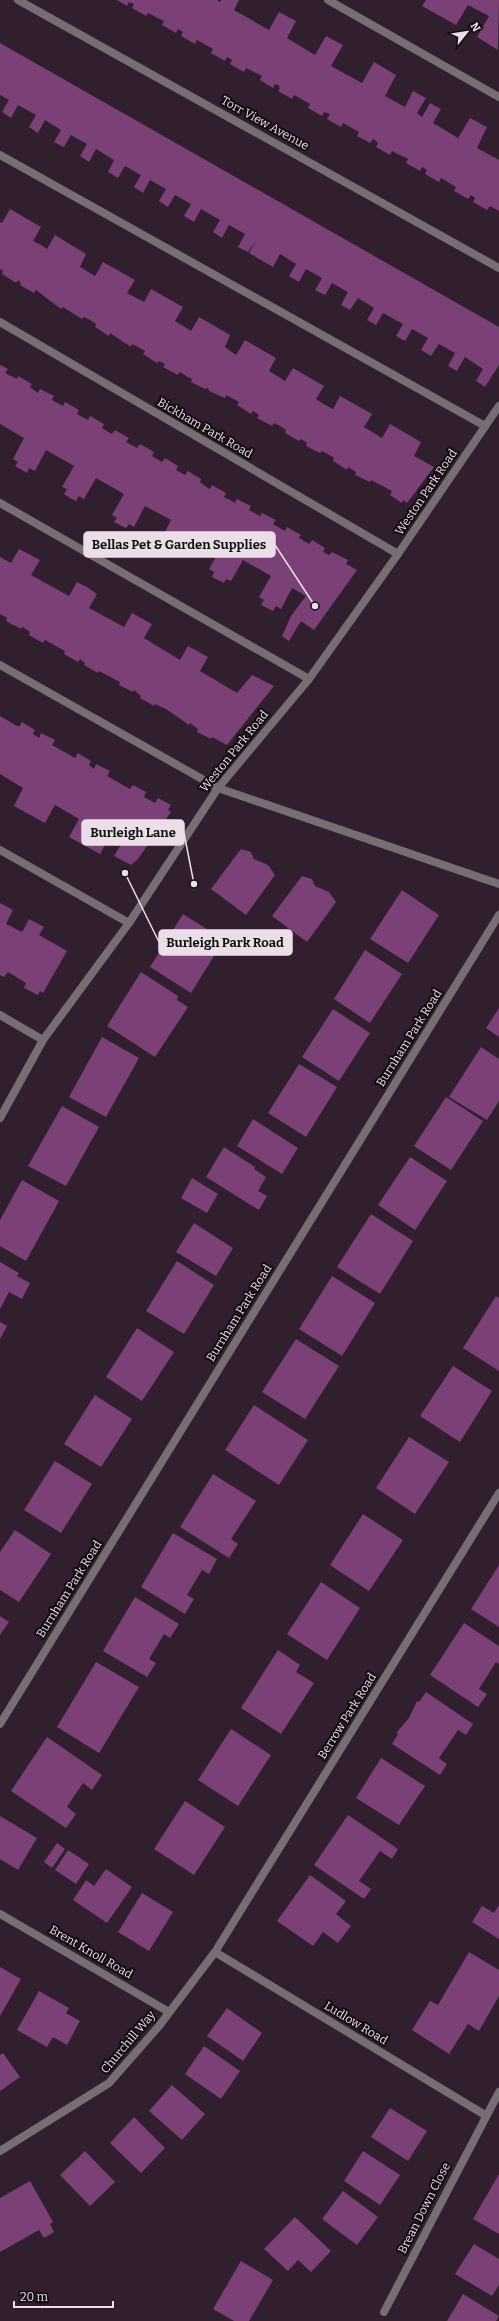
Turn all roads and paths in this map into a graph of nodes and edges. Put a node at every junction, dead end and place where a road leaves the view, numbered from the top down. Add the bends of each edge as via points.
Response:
1 (18, 0) edge
2 (328, 0) edge
3 (499, 97) edge
4 (0, 155) edge
5 (499, 268) edge
6 (0, 322) edge
7 (499, 406) edge
8 (485, 426) junction
9 (0, 502) edge
10 (398, 554) junction
11 (0, 665) edge
12 (309, 679) junction
13 (218, 788) junction
14 (0, 850) edge
15 (499, 884) edge
16 (499, 915) edge
17 (129, 923) junction
18 (0, 1015) edge
19 (43, 1040) junction
20 (0, 1118) edge
21 (499, 1493) edge
22 (0, 1724) edge
23 (0, 1914) edge
24 (215, 1952) junction
25 (169, 2012) junction
26 (499, 2092) edge
27 (485, 2115) junction
28 (0, 2151) edge
29 (384, 2312) dead end

1 - 5 street, Torr View Avenue
2 - 3 street
4 - 8 street
6 - 10 street, Bickham Park Road
7 - 8 street, Weston Park Road
8 - 10 street, Weston Park Road
9 - 12 street
10 - 12 street, Weston Park Road
11 - 13 street
12 - 13 street, Weston Park Road
13 - 15 street
13 - 17 street, Weston Park Road
14 - 17 street
16 - 22 street, Burnham Park Road
17 - 19 street, Weston Park Road
18 - 19 street
19 - 20 street, Weston Park Road
21 - 24 street, Berrow Park Road
23 - 25 street, Brent Knoll Road
24 - 25 street, Churchill Way
24 - 27 street, Ludlow Road
25 - 28 street, Churchill Way via 109,2083
26 - 27 street, Brean Down Close
27 - 29 street, Brean Down Close

